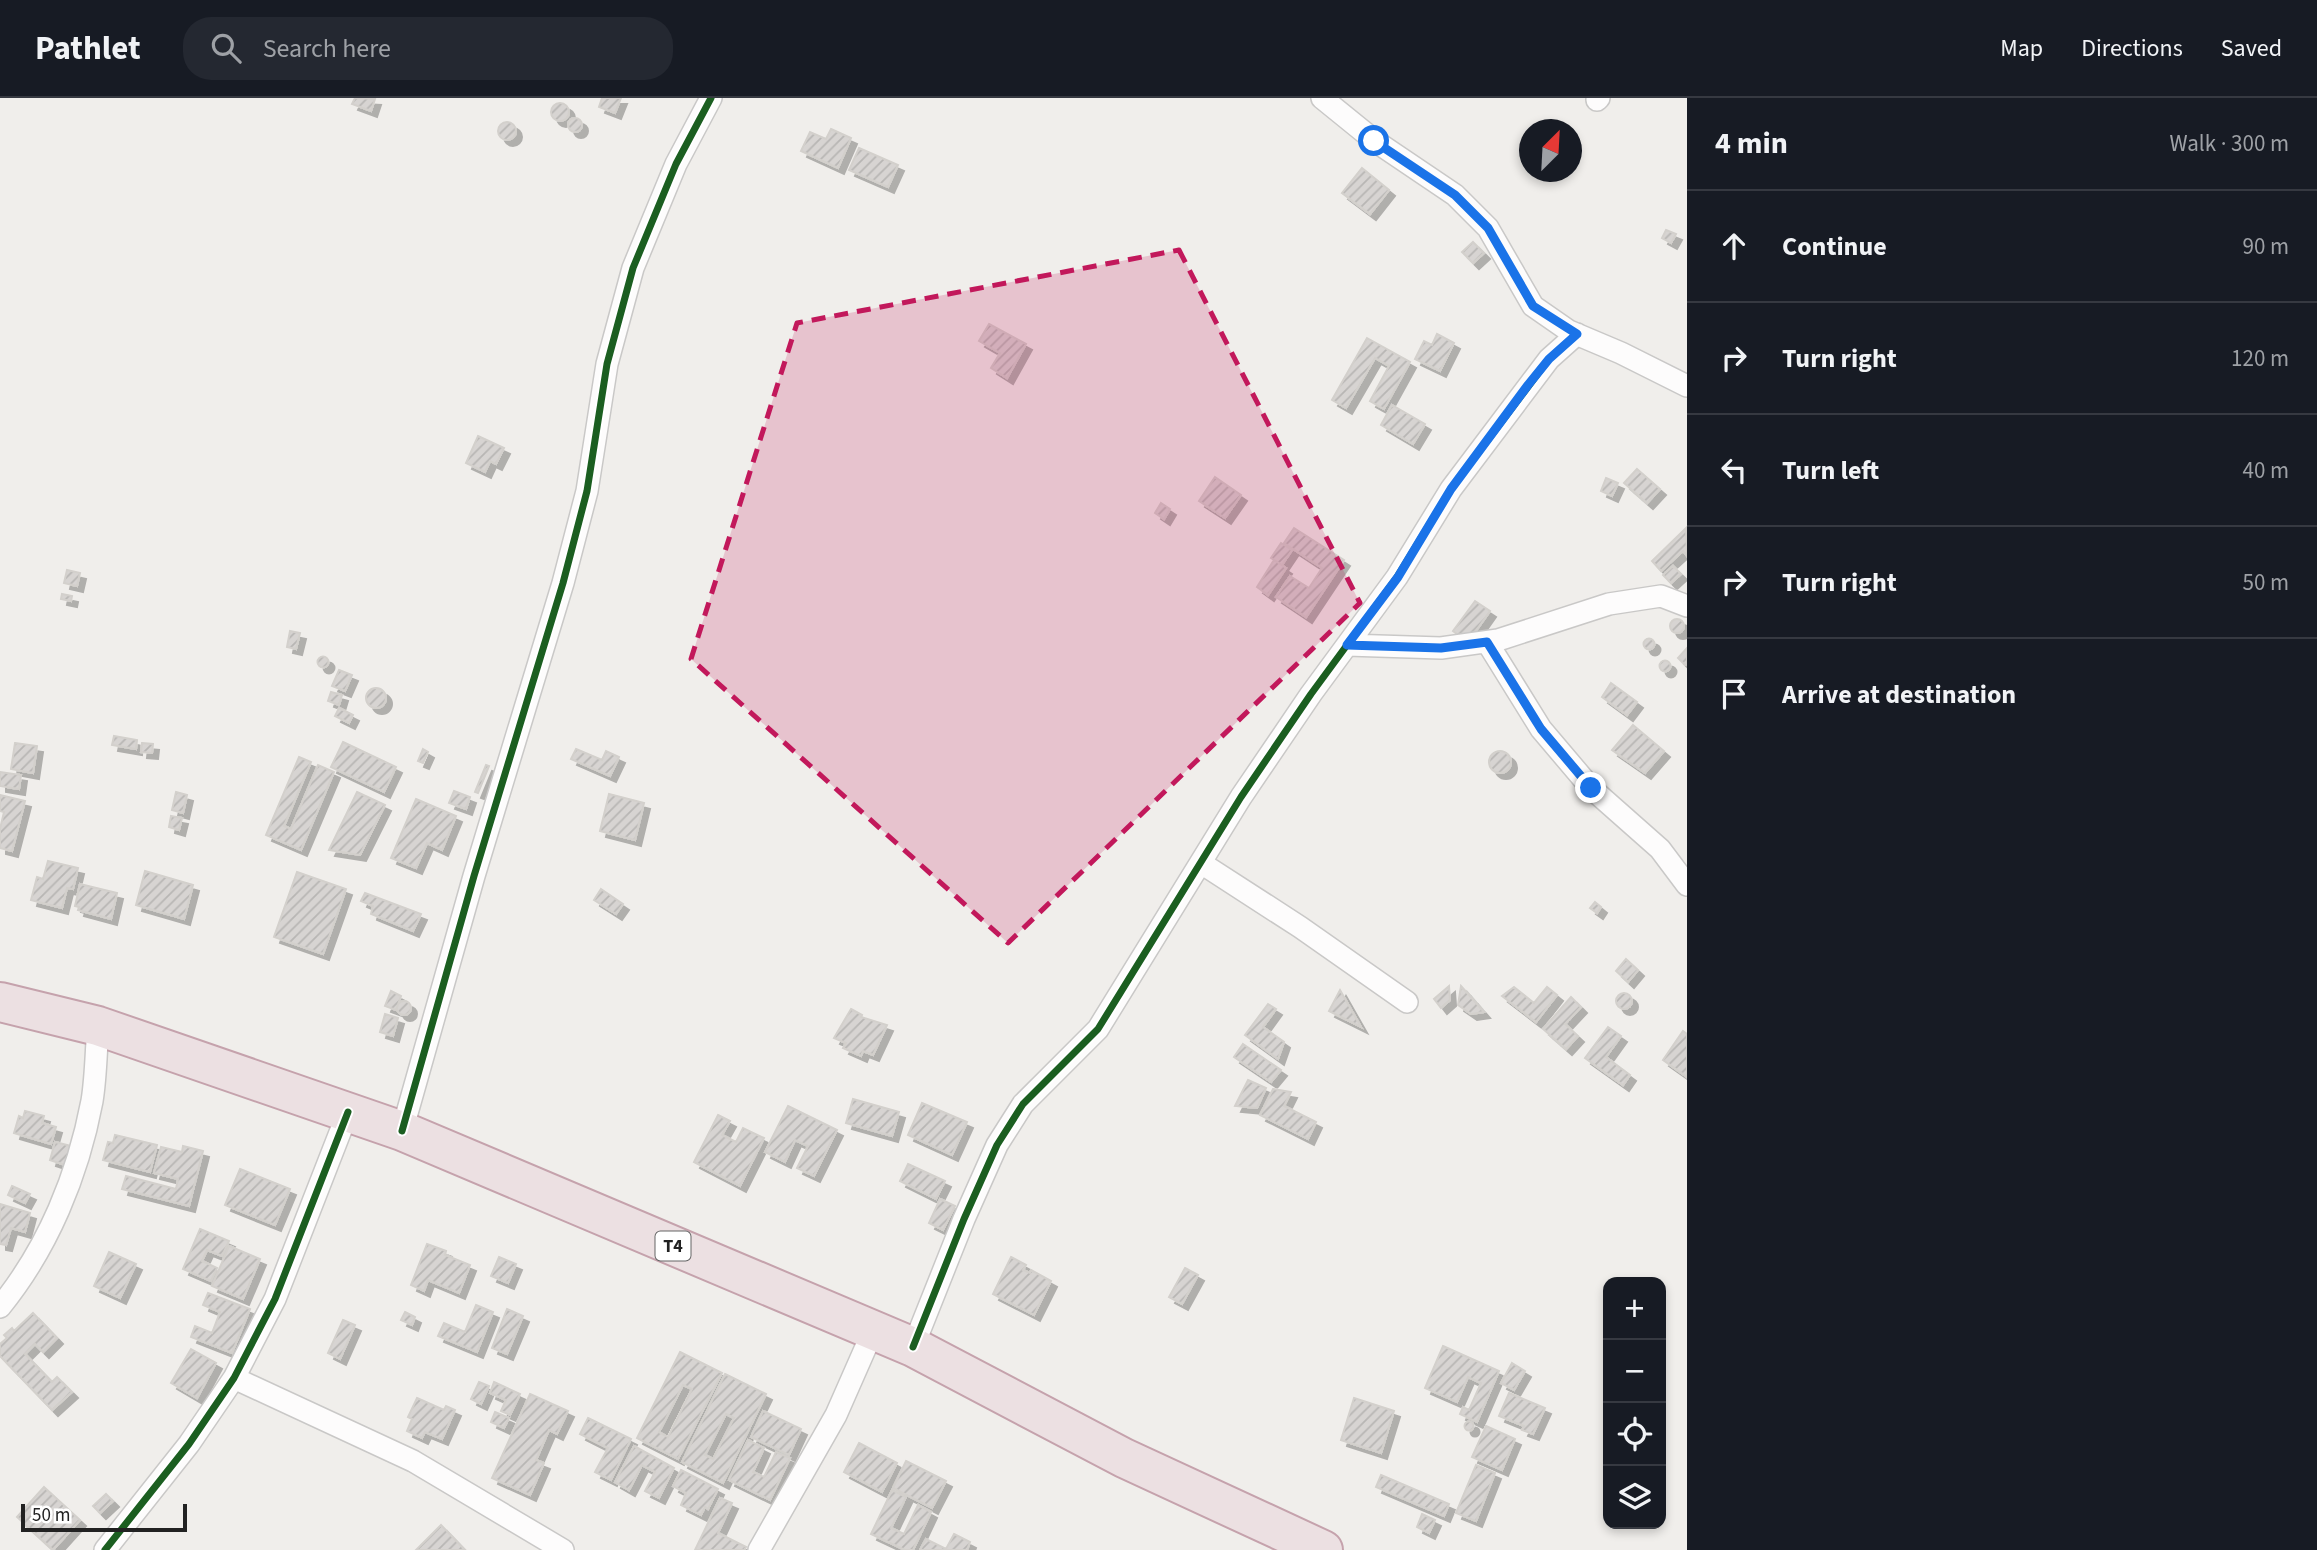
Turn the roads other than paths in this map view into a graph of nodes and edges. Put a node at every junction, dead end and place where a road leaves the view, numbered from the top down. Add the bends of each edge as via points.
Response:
1 (711, 98) edge
2 (1322, 98) edge
3 (1577, 334) junction
4 (1687, 386) edge
5 (1687, 606) edge
6 (1487, 642) junction
7 (1347, 645) junction
8 (1201, 863) junction
9 (1687, 885) edge
10 (0, 1002) edge
11 (1407, 1002) dead end
12 (98, 1026) junction
13 (348, 1112) junction
14 (402, 1131) junction
15 (0, 1307) edge
16 (873, 1331) junction
17 (913, 1346) junction
18 (234, 1378) junction
19 (105, 1550) edge
20 (563, 1550) edge
21 (759, 1550) edge
22 (1323, 1550) edge

1 - 14 street via 676,164 633,268 607,364 587,491 563,583
2 - 3 street via 1374,141 1455,195 1488,228 1533,306
3 - 4 street
3 - 7 street via 1542,368 1451,489 1398,577
5 - 6 street via 1661,596 1609,604
6 - 7 street via 1441,648
6 - 9 street via 1541,729 1591,788 1660,849
7 - 8 street
8 - 11 street
8 - 17 street via 1098,1029 1023,1104 997,1145
10 - 12 highway, T4
12 - 13 highway, T4
12 - 15 street via 92,1100 74,1175 42,1244
13 - 14 highway, T4
13 - 18 street via 275,1299
14 - 16 highway, T4
16 - 17 highway, T4
16 - 21 street via 836,1415
17 - 22 highway, T4 via 1124,1458
18 - 19 street via 189,1444
18 - 20 street via 413,1461

